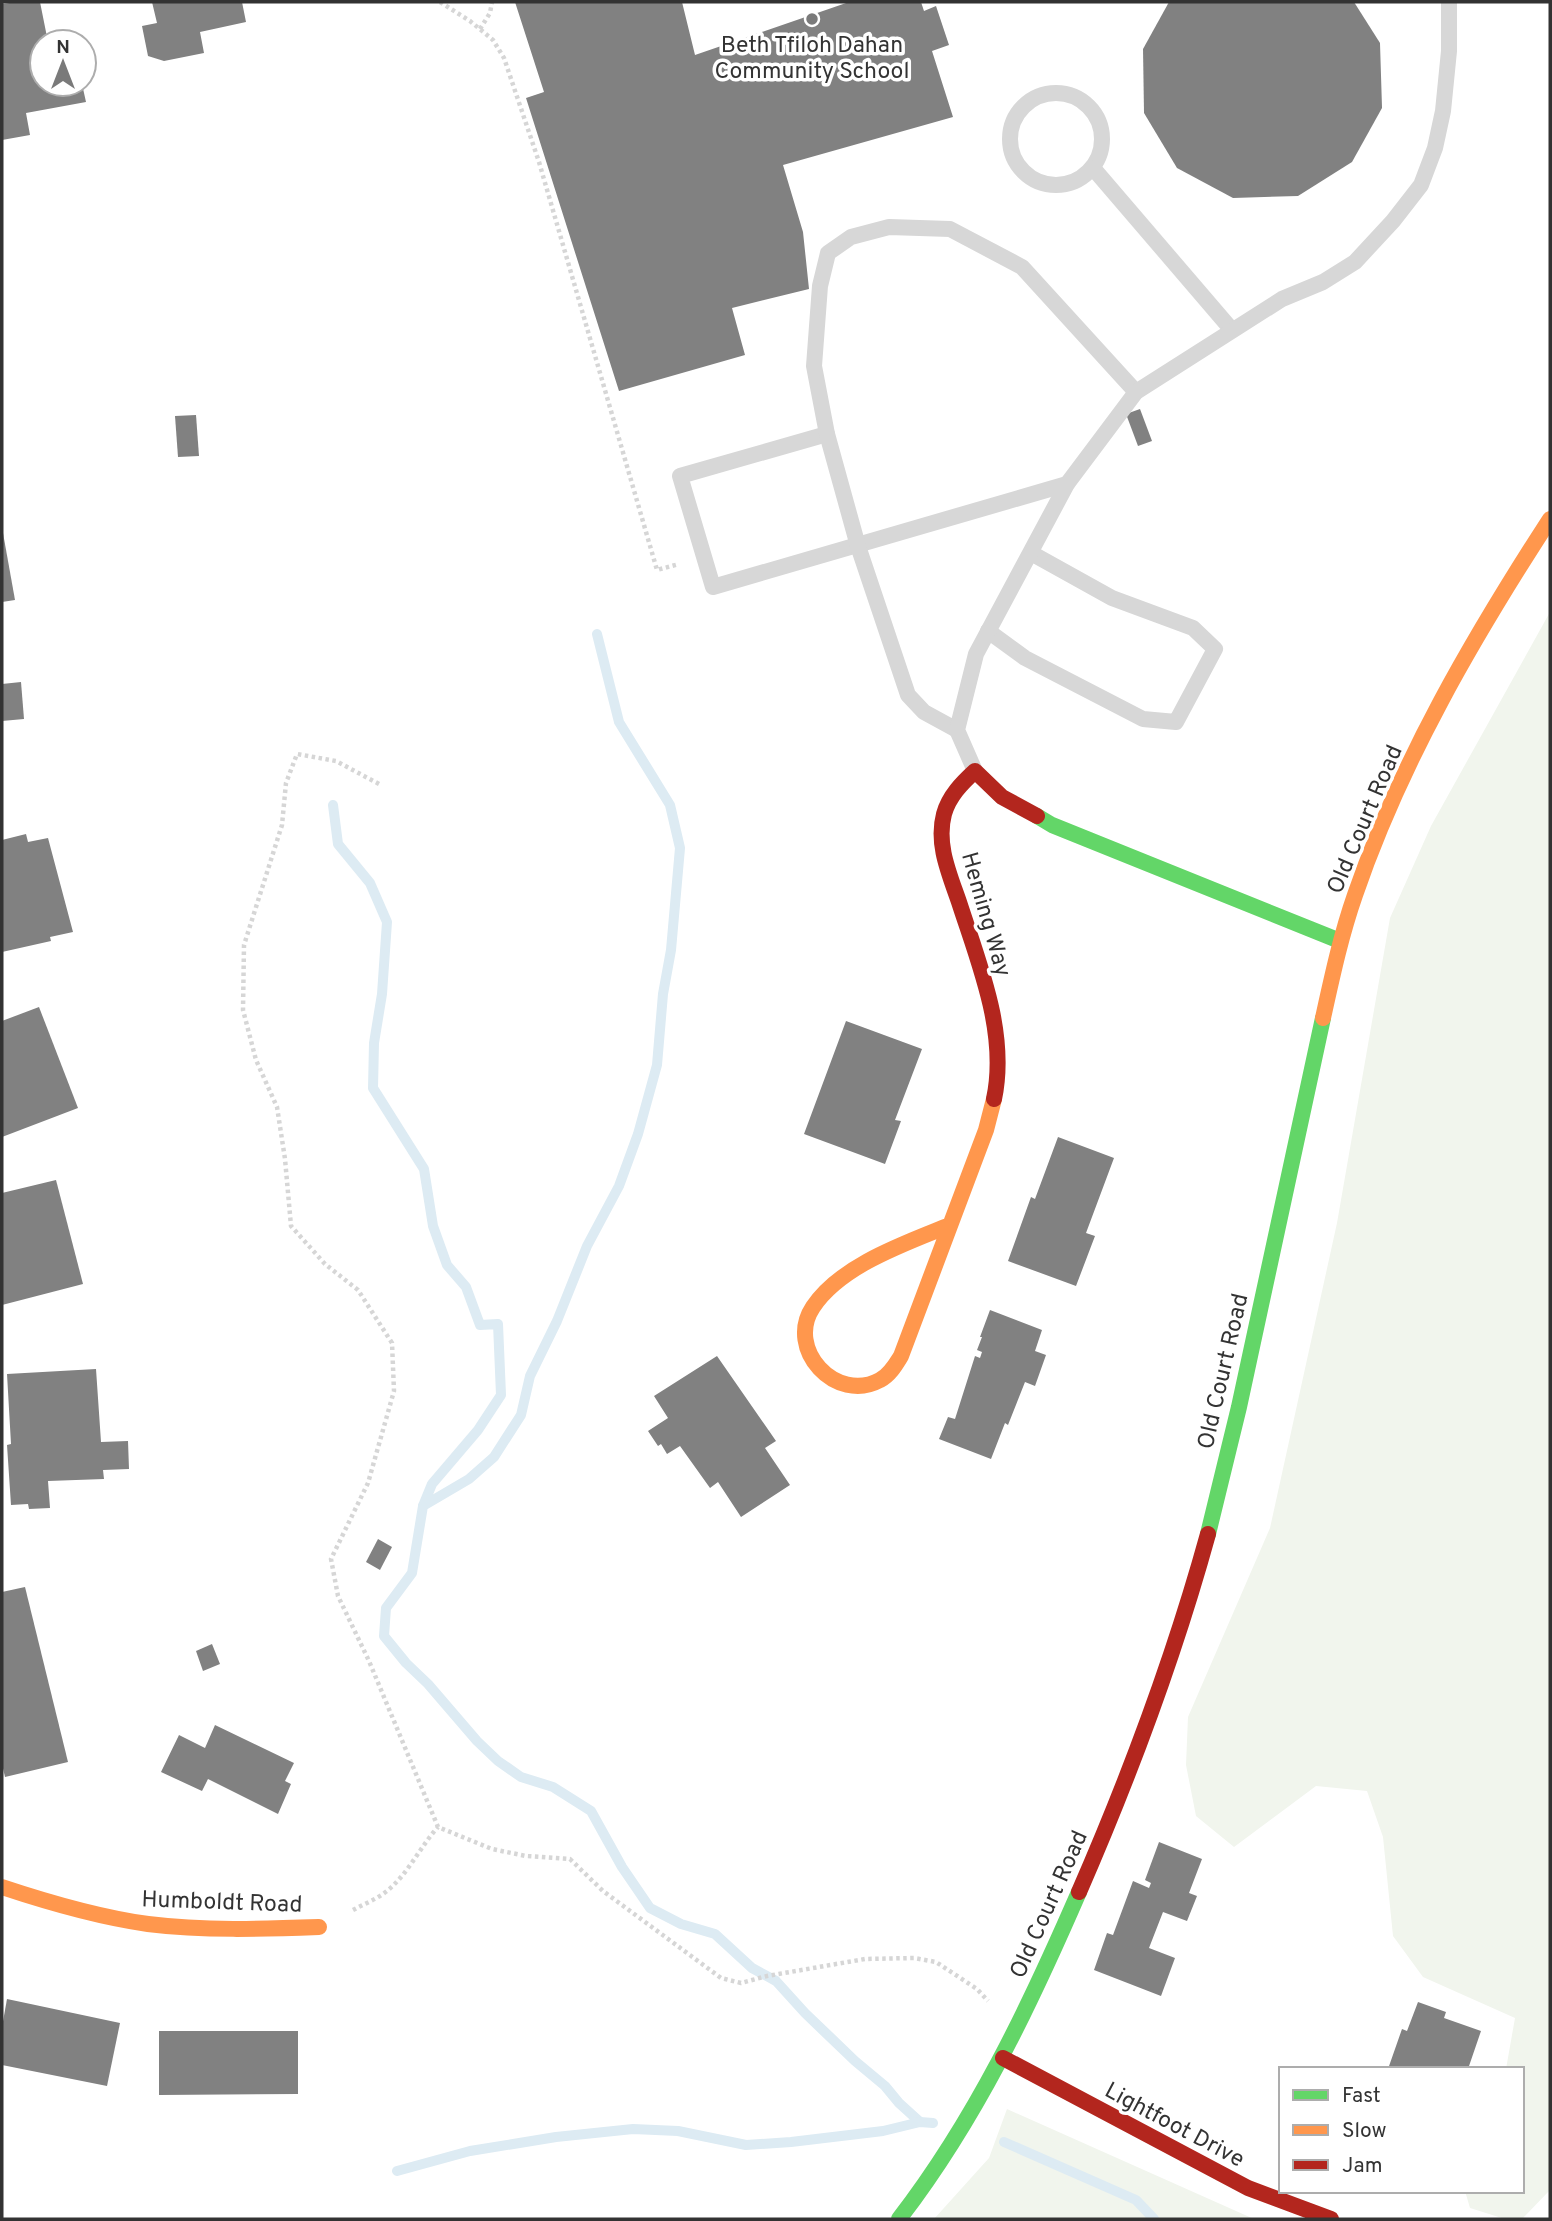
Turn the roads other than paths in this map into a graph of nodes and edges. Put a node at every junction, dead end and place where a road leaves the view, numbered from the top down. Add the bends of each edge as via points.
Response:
1 (1449, 2) edge
2 (1093, 168) junction
3 (1231, 329) junction
4 (1136, 392) junction
5 (827, 434) junction
6 (1068, 484) junction
7 (1550, 519) edge
8 (858, 545) junction
9 (1031, 553) junction
10 (988, 631) junction
11 (957, 730) junction
12 (975, 771) junction
13 (1340, 941) junction
14 (950, 1225) junction
15 (2, 1887) edge
16 (319, 1927) road end
17 (1003, 2058) junction
18 (899, 2219) edge
19 (1331, 2219) edge

1 - 3 lane via 1443,111 1421,184 1355,262
2 - 2 lane via 1102,139 1092,110 1066,94 1043,95 1023,106 1014,119 1009,148 1025,175 1052,186 1068,184
2 - 3 lane
3 - 4 lane
4 - 5 lane via 1022,267 950,229 889,228 851,237 828,253 820,286 814,366
4 - 6 lane
5 - 8 lane
5 - 8 lane via 680,476 712,587
6 - 8 lane
6 - 9 lane
7 - 13 street, Old Court Road via 1434,716 1373,845
8 - 11 lane via 908,695 923,712
9 - 10 lane
9 - 10 lane via 1112,598 1193,628 1215,649 1176,722 1143,719 1025,658
10 - 11 lane via 976,654
11 - 12 lane
12 - 13 street via 1002,797 1052,825
12 - 14 street, Heming Way via 954,790 942,834 946,863 993,1014 998,1082 991,1115
13 - 17 street, Old Court Road via 1245,1382 1192,1591 1124,1783
14 - 14 street, Heming Way via 899,1360 881,1380 845,1385 828,1379 806,1350 804,1332 817,1301 880,1253
15 - 16 street, Humboldt Road via 49,1903 169,1926
17 - 18 street, Old Court Road via 957,2139
17 - 19 street, Lightfoot Drive via 1248,2188

